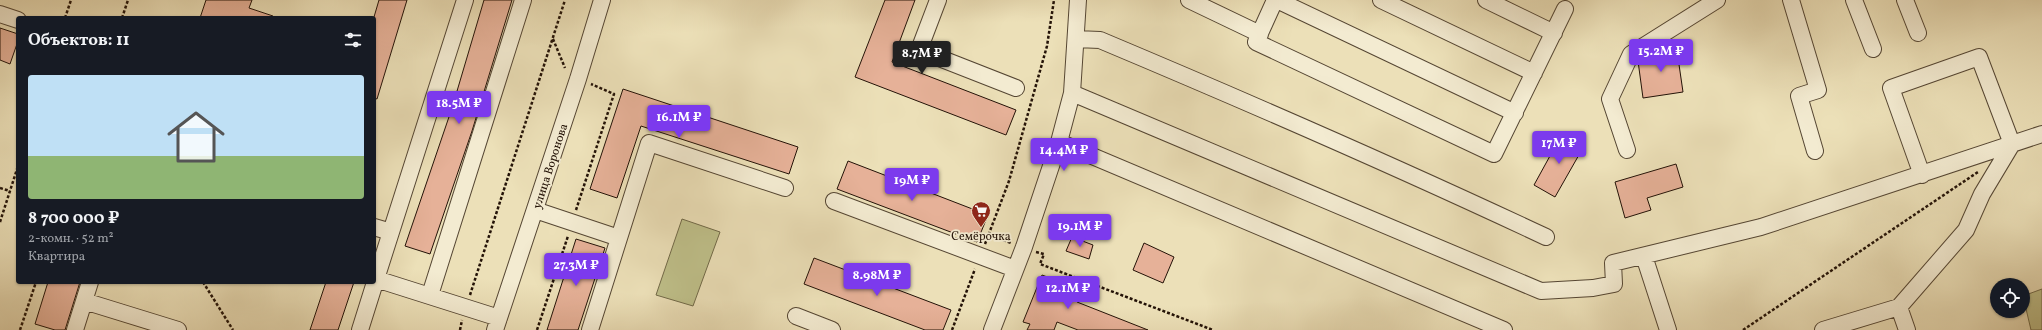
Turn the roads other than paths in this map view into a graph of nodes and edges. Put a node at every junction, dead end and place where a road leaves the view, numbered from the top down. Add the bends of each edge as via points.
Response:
1 (465, 0) edge
2 (523, 0) edge
3 (602, 0) edge
4 (938, 0) edge
5 (1078, 0) edge
6 (1189, 0) edge
7 (1276, 0) edge
8 (1381, 0) edge
9 (1486, 0) edge
10 (1717, 0) edge
11 (1791, 0) edge
12 (1854, 0) edge
13 (1905, 0) edge
14 (1565, 9) dead end
15 (0, 14) edge
16 (16, 19) edge
17 (1554, 33) junction
18 (1260, 34) junction
19 (1918, 34) dead end
20 (1076, 39) junction
21 (1873, 49) dead end
22 (1534, 73) junction
23 (1016, 88) dead end
24 (1072, 93) junction
25 (1515, 113) junction
26 (2042, 134) edge
27 (1059, 142) junction
28 (2012, 144) junction
29 (1627, 150) dead end
30 (1815, 151) dead end
31 (1922, 175) junction
32 (784, 188) dead end
33 (834, 201) dead end
34 (536, 210) junction
35 (376, 228) edge
36 (391, 232) junction
37 (619, 238) junction
38 (1546, 238) dead end
39 (1644, 256) junction
40 (1015, 269) junction
41 (376, 279) joint
42 (89, 284) edge
43 (374, 284) edge
44 (430, 295) junction
45 (84, 301) junction
46 (1899, 307) junction
47 (796, 316) dead end
48 (497, 324) edge
49 (1853, 325) edge
50 (75, 330) edge
51 (178, 330) edge
52 (360, 330) edge
53 (590, 330) edge
54 (832, 330) edge
55 (992, 330) edge
56 (1504, 330) edge
57 (1668, 330) edge
58 (1823, 330) edge
59 (1907, 330) edge

1 - 36 street
2 - 44 street
3 - 34 street, улица Воронова
4 - 23 street via 919,50
5 - 20 street
6 - 18 street
7 - 18 street
7 - 25 street
8 - 22 street
9 - 17 street
10 - 29 street via 1631,54 1610,99
11 - 30 street via 1818,90 1799,96
12 - 21 street
13 - 19 street
14 - 17 street
15 - 16 street
17 - 22 street
18 - 25 street via 1256,42 1494,154
20 - 24 street
20 - 38 street via 1100,40 1458,196
22 - 25 street
24 - 27 street
24 - 39 street via 1541,291 1614,284 1613,263
26 - 28 street
27 - 40 street
27 - 56 street
28 - 31 street
28 - 31 street via 1979,57 1891,88
28 - 46 street via 1982,194 1966,230
31 - 39 street via 1761,227
32 - 37 street via 650,143
33 - 40 street
34 - 37 street
34 - 48 street, улица Воронова
35 - 36 street
36 - 41 street
37 - 53 street
39 - 57 street
40 - 55 street
41 - 44 street
42 - 45 street
43 - 52 street
44 - 48 street via 466,308
45 - 50 street
45 - 51 street
46 - 49 street
46 - 59 street
47 - 54 street
49 - 58 street

